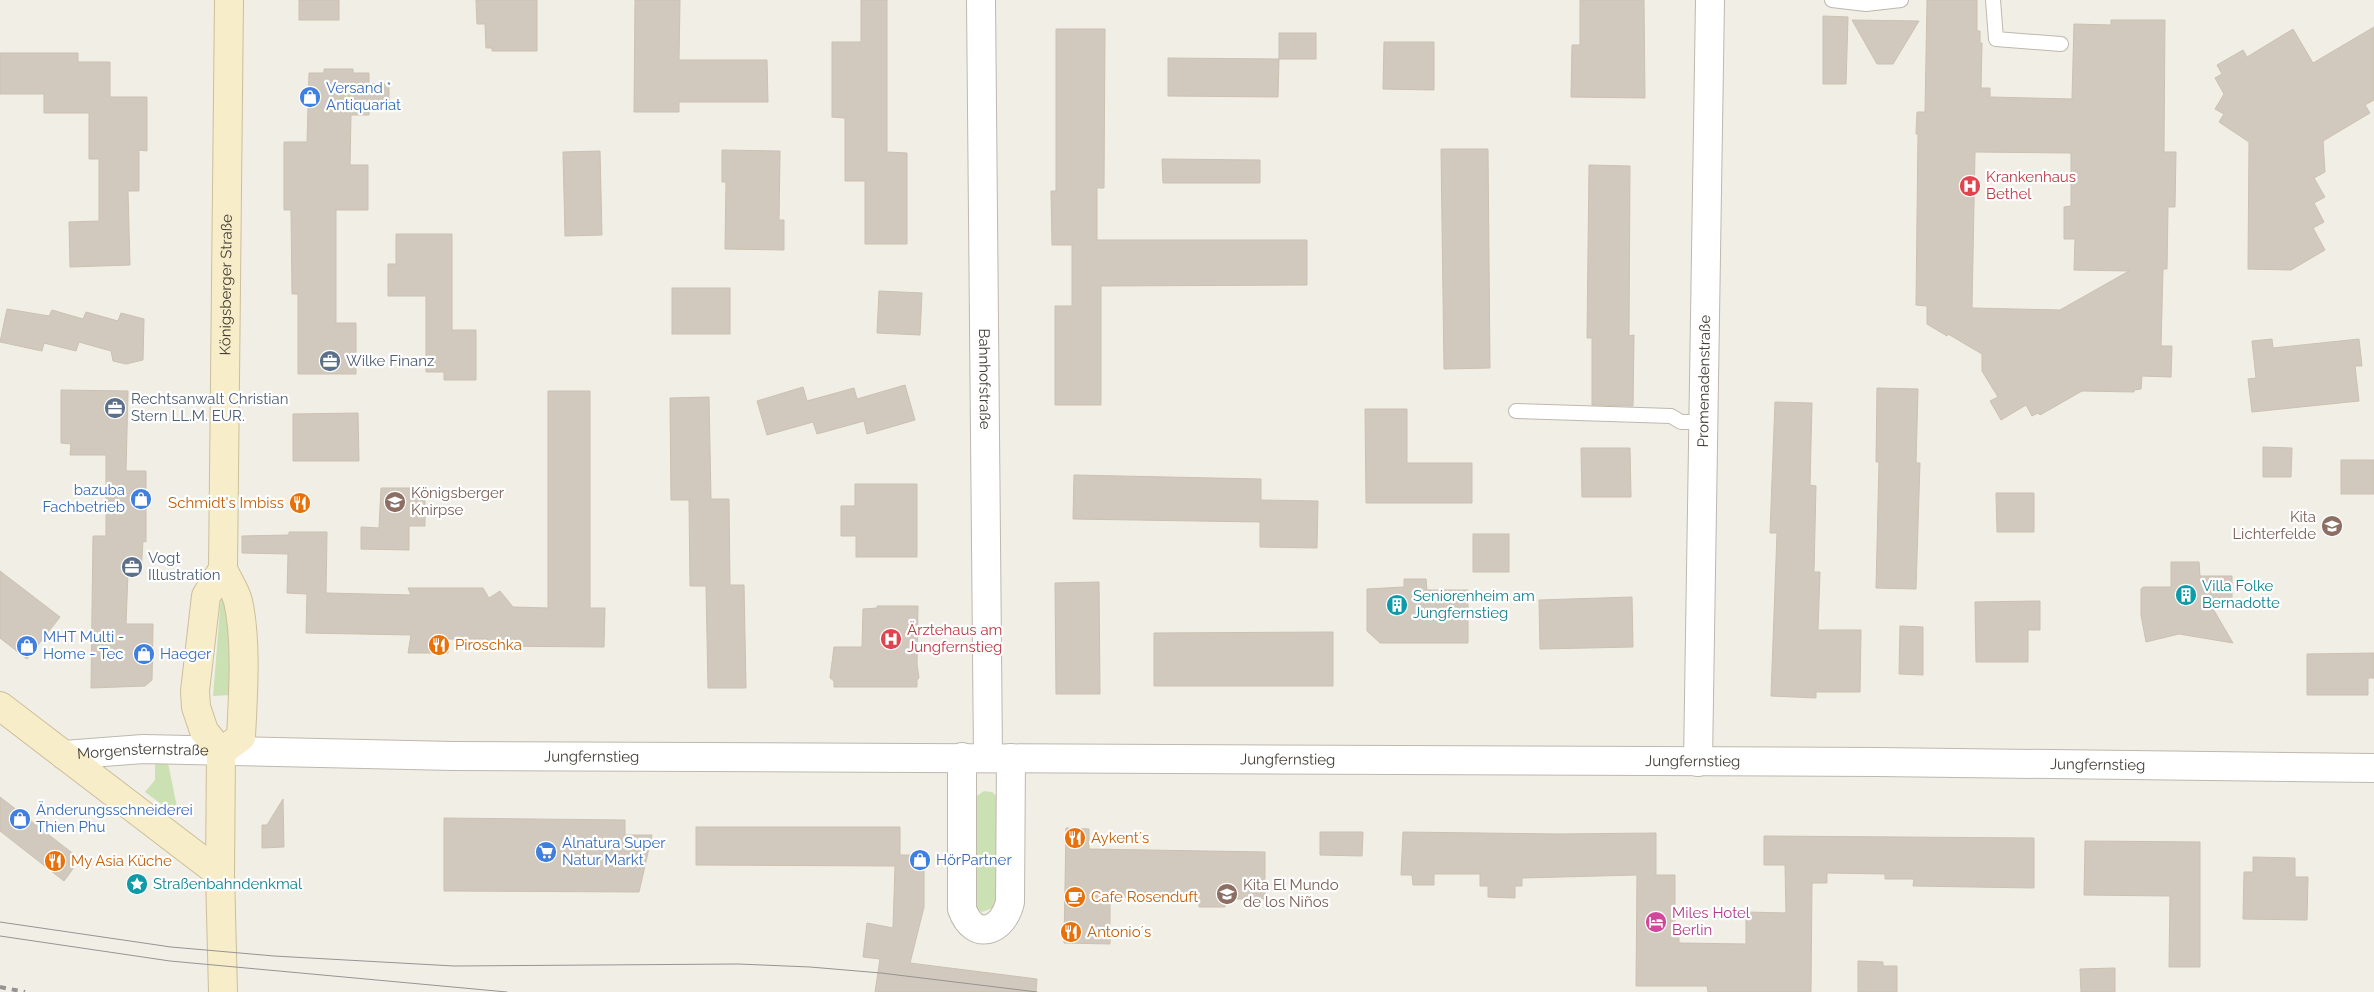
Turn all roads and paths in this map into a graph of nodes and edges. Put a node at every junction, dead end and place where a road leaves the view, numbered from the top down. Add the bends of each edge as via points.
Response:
1 (229, 0) edge
2 (981, 0) edge
3 (1710, 0) edge
4 (1832, 0) edge
5 (1901, 0) edge
6 (1994, 0) edge
7 (2061, 44) dead end
8 (1516, 412) dead end
9 (1704, 422) junction
10 (223, 569) junction
11 (0, 706) edge
12 (221, 752) junction
13 (64, 755) junction
14 (987, 758) junction
15 (1698, 762) junction
16 (2374, 768) edge
17 (220, 874) junction
18 (223, 992) edge

1 - 10 main road, Königsberger Straße
2 - 14 street, Bahnhofstraße
3 - 9 street, Promenadenstraße
4 - 5 lane via 1866,4
6 - 7 lane via 1996,39
8 - 9 lane via 1671,416 1681,422
9 - 15 street, Promenadenstraße
10 - 12 main road via 206,596 195,691 196,707 204,731
10 - 12 main road, Königsberger Straße via 237,600 243,705 241,737
11 - 13 main road, Morgensternstraße
12 - 13 street, Morgensternstraße via 143,749
12 - 14 street, Jungfernstieg
12 - 17 main road
13 - 17 main road, Morgensternstraße
14 - 14 street via 962,909 971,926 990,930 1007,914 1010,902
14 - 15 street, Jungfernstieg
15 - 16 street, Jungfernstieg
17 - 18 main road

